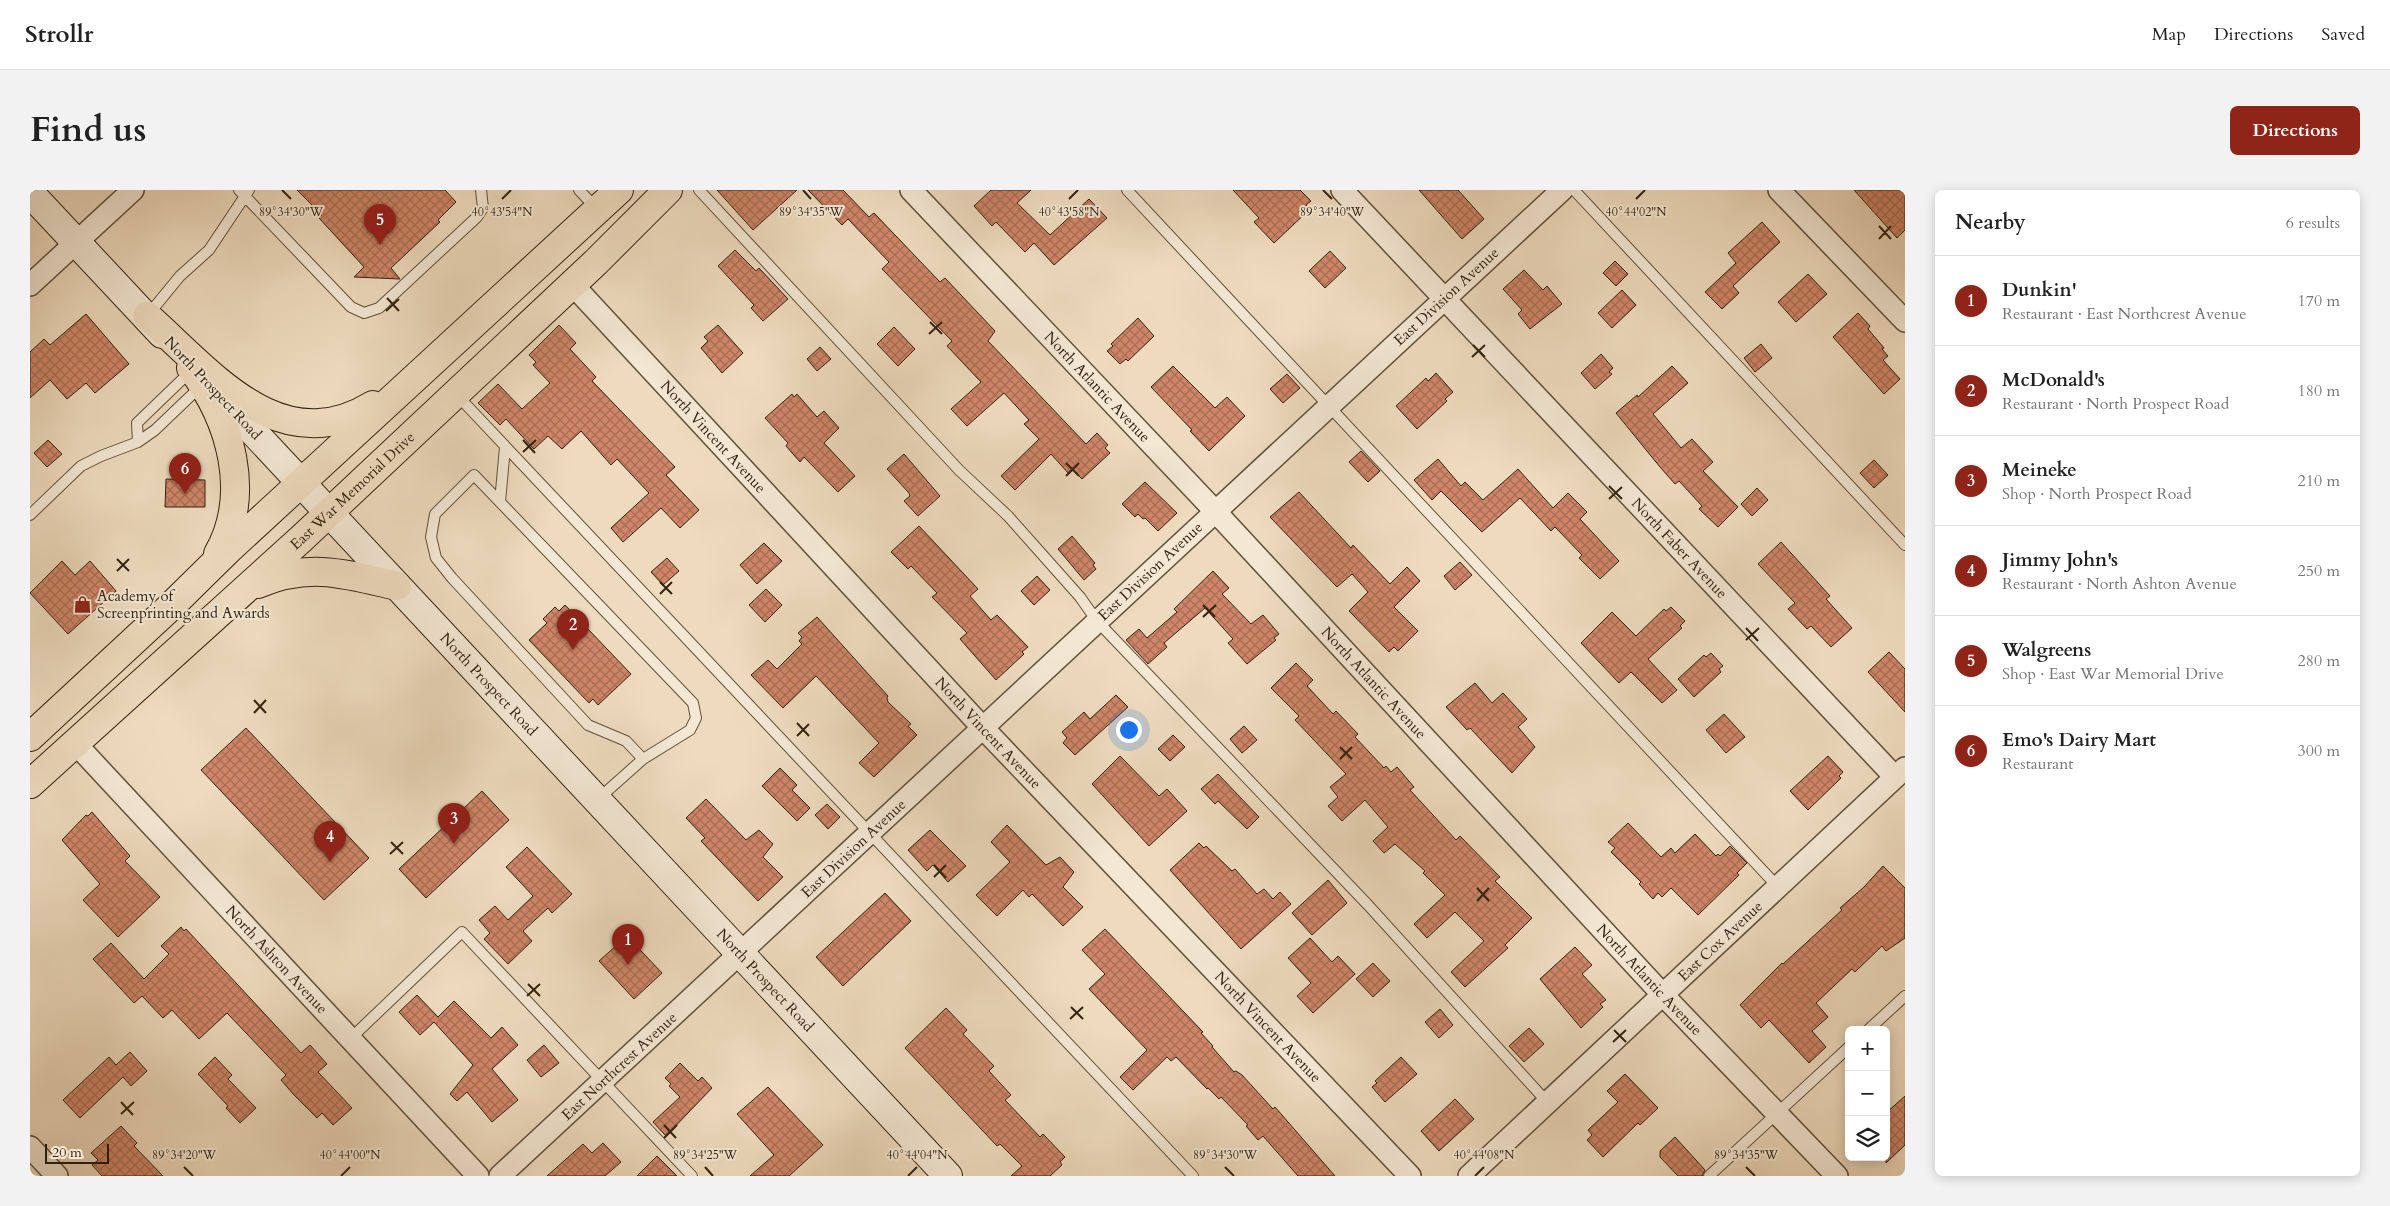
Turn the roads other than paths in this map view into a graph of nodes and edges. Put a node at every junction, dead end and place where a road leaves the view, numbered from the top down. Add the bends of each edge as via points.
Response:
1 (132, 190) edge
2 (481, 190) edge
3 (579, 190) edge
4 (618, 190) edge
5 (668, 190) edge
6 (700, 190) edge
7 (911, 190) edge
8 (1128, 190) edge
9 (1342, 190) edge
10 (1564, 190) edge
11 (1780, 190) edge
12 (244, 192) edge
13 (30, 194) edge
14 (598, 209) junction
15 (76, 242) junction
16 (572, 284) junction
17 (30, 285) edge
18 (514, 287) junction
19 (1443, 300) junction
20 (147, 316) junction
21 (1905, 320) edge
22 (194, 372) junction
23 (456, 394) junction
24 (1329, 404) junction
25 (138, 442) junction
26 (504, 446) junction
27 (301, 482) junction
28 (500, 502) junction
29 (1214, 510) junction
30 (329, 513) junction
31 (30, 515) edge
32 (1905, 545) edge
33 (397, 586) junction
34 (245, 590) junction
35 (184, 593) junction
36 (1096, 621) junction
37 (984, 728) junction
38 (30, 737) edge
39 (75, 743) junction
40 (644, 759) junction
41 (1900, 772) edge
42 (30, 784) edge
43 (596, 800) junction
44 (871, 834) junction
45 (1778, 887) junction
46 (740, 955) junction
47 (1663, 995) junction
48 (1905, 996) edge
49 (1872, 1026) edge
50 (350, 1039) junction
51 (1845, 1051) edge
52 (603, 1081) junction
53 (1547, 1102) junction
54 (1777, 1112) junction
55 (30, 1147) edge
56 (57, 1176) edge
57 (478, 1176) edge
58 (500, 1176) edge
59 (692, 1176) edge
60 (948, 1176) edge
61 (1193, 1176) edge
62 (1410, 1176) edge
63 (1468, 1176) edge
64 (1709, 1176) edge
65 (1837, 1176) edge

1 - 15 street
2 - 12 lane via 483,208 477,217 379,308 364,313 351,307
3 - 14 lane
4 - 14 highway
5 - 16 highway, East War Memorial Drive
6 - 36 lane via 959,470 1008,516 1080,597
7 - 29 street, North Atlantic Avenue
8 - 24 lane
9 - 19 street, North Faber Avenue
10 - 19 street, East Division Avenue
10 - 32 lane
11 - 21 street
12 - 20 lane via 209,250 180,276
13 - 15 main road, North Prospect Road
14 - 18 highway
15 - 17 street
15 - 20 main road, North Prospect Road
16 - 23 highway, East War Memorial Drive
16 - 37 street, North Vincent Avenue
18 - 20 highway via 379,402 355,415 324,422 285,421 253,406
18 - 27 highway
19 - 24 street, East Division Avenue
19 - 41 street, North Faber Avenue
20 - 22 main road, North Prospect Road
22 - 25 lane via 155,430
22 - 25 lane via 137,423
22 - 27 main road, North Prospect Road
22 - 35 highway via 217,410 231,450 235,509 218,554
23 - 26 lane
23 - 30 highway, East War Memorial Drive
24 - 29 street, East Division Avenue
24 - 45 lane
25 - 31 lane via 81,466
26 - 28 lane
26 - 44 lane
27 - 30 main road, North Prospect Road
27 - 35 highway
28 - 40 lane via 694,703 696,718 690,730
28 - 40 lane via 474,475 435,514 431,537 436,558 588,725 626,741
29 - 36 street, East Division Avenue
29 - 47 street, North Atlantic Avenue
30 - 33 main road, North Prospect Road
30 - 34 highway, East War Memorial Drive
33 - 34 highway via 319,570 271,578
33 - 43 main road, North Prospect Road
34 - 39 highway, East War Memorial Drive
35 - 38 highway
36 - 37 street, East Division Avenue
36 - 53 lane via 1368,906
37 - 44 street, East Division Avenue
37 - 62 street, North Vincent Avenue
39 - 42 highway, East War Memorial Drive
39 - 50 street, North Ashton Avenue
40 - 43 lane
41 - 45 street, East Cox Avenue
43 - 46 main road, North Prospect Road
44 - 46 street, East Division Avenue
44 - 61 lane
45 - 47 street, East Cox Avenue
46 - 52 street, East Northcrest Avenue
46 - 60 main road, North Prospect Road
47 - 53 street, East Cox Avenue
47 - 54 street, North Atlantic Avenue
48 - 49 lane
50 - 52 lane via 462,932
50 - 57 street, North Ashton Avenue
51 - 54 lane
52 - 58 street, East Northcrest Avenue
52 - 59 lane
53 - 63 street, East Cox Avenue
54 - 64 lane
54 - 65 street, North Atlantic Avenue
55 - 56 street

